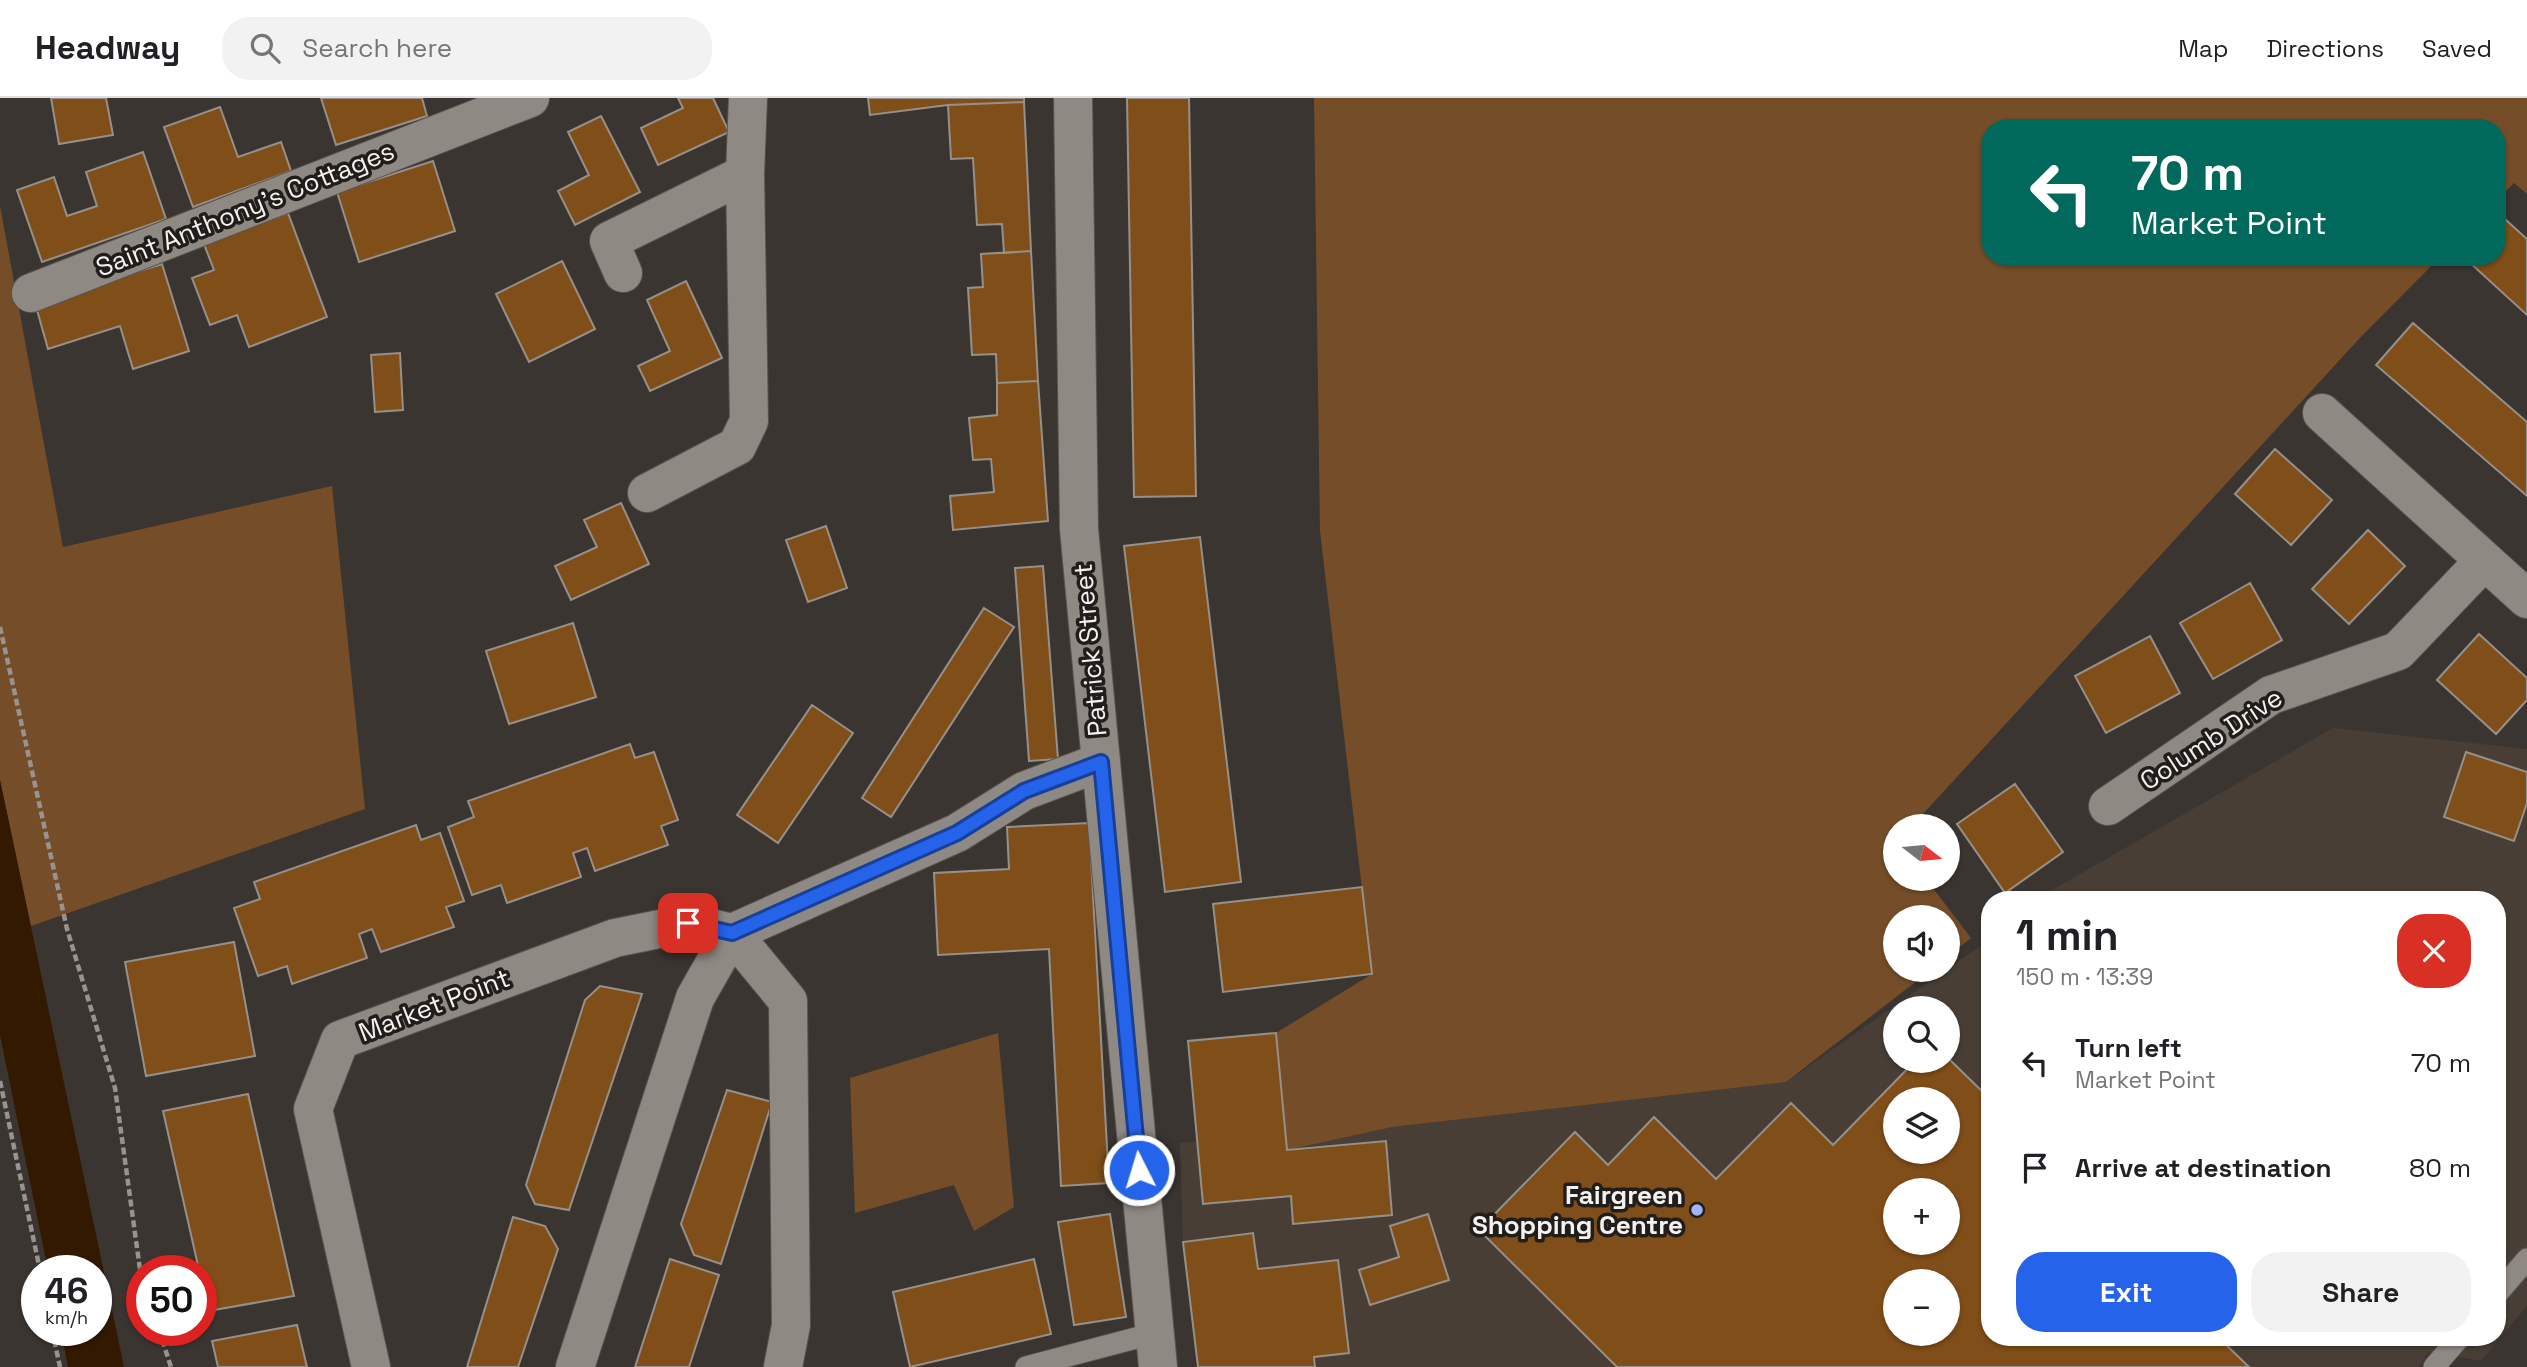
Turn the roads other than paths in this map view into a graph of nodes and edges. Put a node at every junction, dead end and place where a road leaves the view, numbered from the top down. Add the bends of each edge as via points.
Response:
1 (530, 98) edge
2 (748, 98) edge
3 (1073, 98) edge
4 (459, 111) edge
5 (745, 174) junction
6 (623, 273) dead end
7 (31, 293) dead end
8 (2322, 413) dead end
9 (647, 493) dead end
10 (2484, 561) junction
11 (2527, 599) edge
12 (1101, 762) junction
13 (2108, 806) dead end
14 (732, 933) junction
15 (2527, 1259) edge
16 (2506, 1284) edge
17 (2452, 1346) edge
18 (1156, 1350) edge
19 (371, 1367) edge
20 (575, 1367) edge
21 (783, 1367) edge
22 (1026, 1367) edge
23 (2434, 1367) edge

1 - 4 street, Saint Anthony's Cottages
2 - 5 street
3 - 12 street, Patrick Street via 1079,528
4 - 7 street, Saint Anthony's Cottages
5 - 6 street via 609,241
5 - 9 street via 748,421 737,446
8 - 10 street
10 - 11 street
10 - 13 street, Columb Drive via 2398,651 2270,695
12 - 14 street via 1024,791 957,833
12 - 18 street, Patrick Street
14 - 19 street, Market Point via 688,923 615,938 341,1040 313,1109
14 - 20 street via 695,998
14 - 21 street via 788,1001 791,1325
15 - 16 lane
17 - 23 lane
18 - 22 lane

